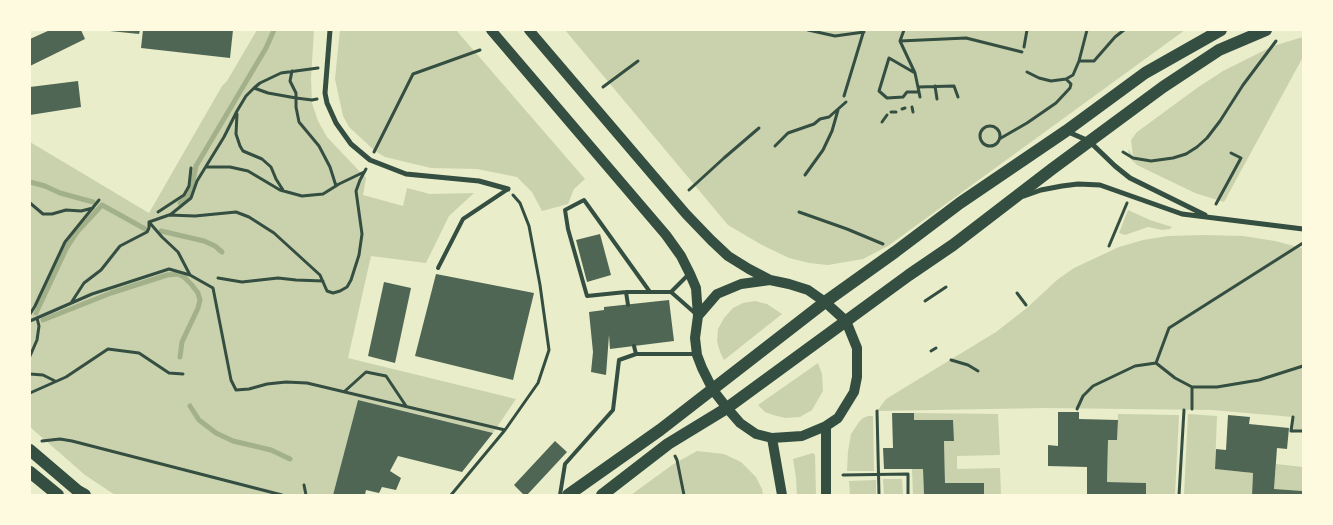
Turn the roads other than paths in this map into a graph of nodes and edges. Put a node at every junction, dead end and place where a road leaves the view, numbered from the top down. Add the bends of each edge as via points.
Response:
1 (330, 30) edge
2 (491, 30) edge
3 (528, 30) edge
4 (1222, 30) edge
5 (1266, 30) edge
6 (1066, 132) junction
7 (1090, 141) junction
8 (508, 189) joint
9 (1010, 201) junction
10 (1210, 218) junction
11 (1303, 229) edge
12 (438, 268) dead end
13 (690, 274) junction
14 (770, 280) junction
15 (626, 292) junction
16 (650, 292) junction
17 (671, 292) junction
18 (825, 302) junction
19 (628, 305) dead end
20 (698, 316) junction
21 (846, 321) junction
22 (634, 346) dead end
23 (636, 354) junction
24 (697, 354) junction
25 (713, 390) junction
26 (727, 408) junction
27 (826, 426) junction
28 (772, 438) junction
29 (30, 450) edge
30 (30, 472) edge
31 (56, 494) edge
32 (85, 495) edge
33 (560, 495) edge
34 (568, 495) edge
35 (602, 495) edge
36 (782, 495) edge
37 (826, 495) edge

1 - 8 street via 325,93 336,123 351,144 370,160 406,174 479,181
2 - 13 main road via 666,235
3 - 14 main road via 710,240 728,256
4 - 6 main road via 1145,73
5 - 7 main road via 1203,60
6 - 7 street
6 - 18 main road via 960,203
7 - 9 main road
7 - 10 street via 1130,178
8 - 12 lane via 463,219
9 - 10 street via 1062,186 1100,185 1182,214
9 - 21 main road
10 - 11 street
13 - 17 lane
13 - 20 main road via 696,288
14 - 18 main road via 808,290
14 - 20 main road via 742,284 717,294
15 - 16 lane
15 - 16 lane via 587,296 565,210 584,200
15 - 19 lane
16 - 17 lane
17 - 20 lane
18 - 21 main road
18 - 25 main road
20 - 24 main road
21 - 26 main road
21 - 27 main road via 857,348 857,377 854,392 846,406 838,418
22 - 23 lane
23 - 24 lane
23 - 33 lane via 619,360 614,410 566,464
24 - 25 main road
25 - 26 main road
25 - 34 main road
26 - 28 main road via 756,434
26 - 35 main road via 668,444
27 - 28 main road via 802,436
27 - 37 main road
28 - 36 main road
29 - 32 main road
30 - 31 main road

